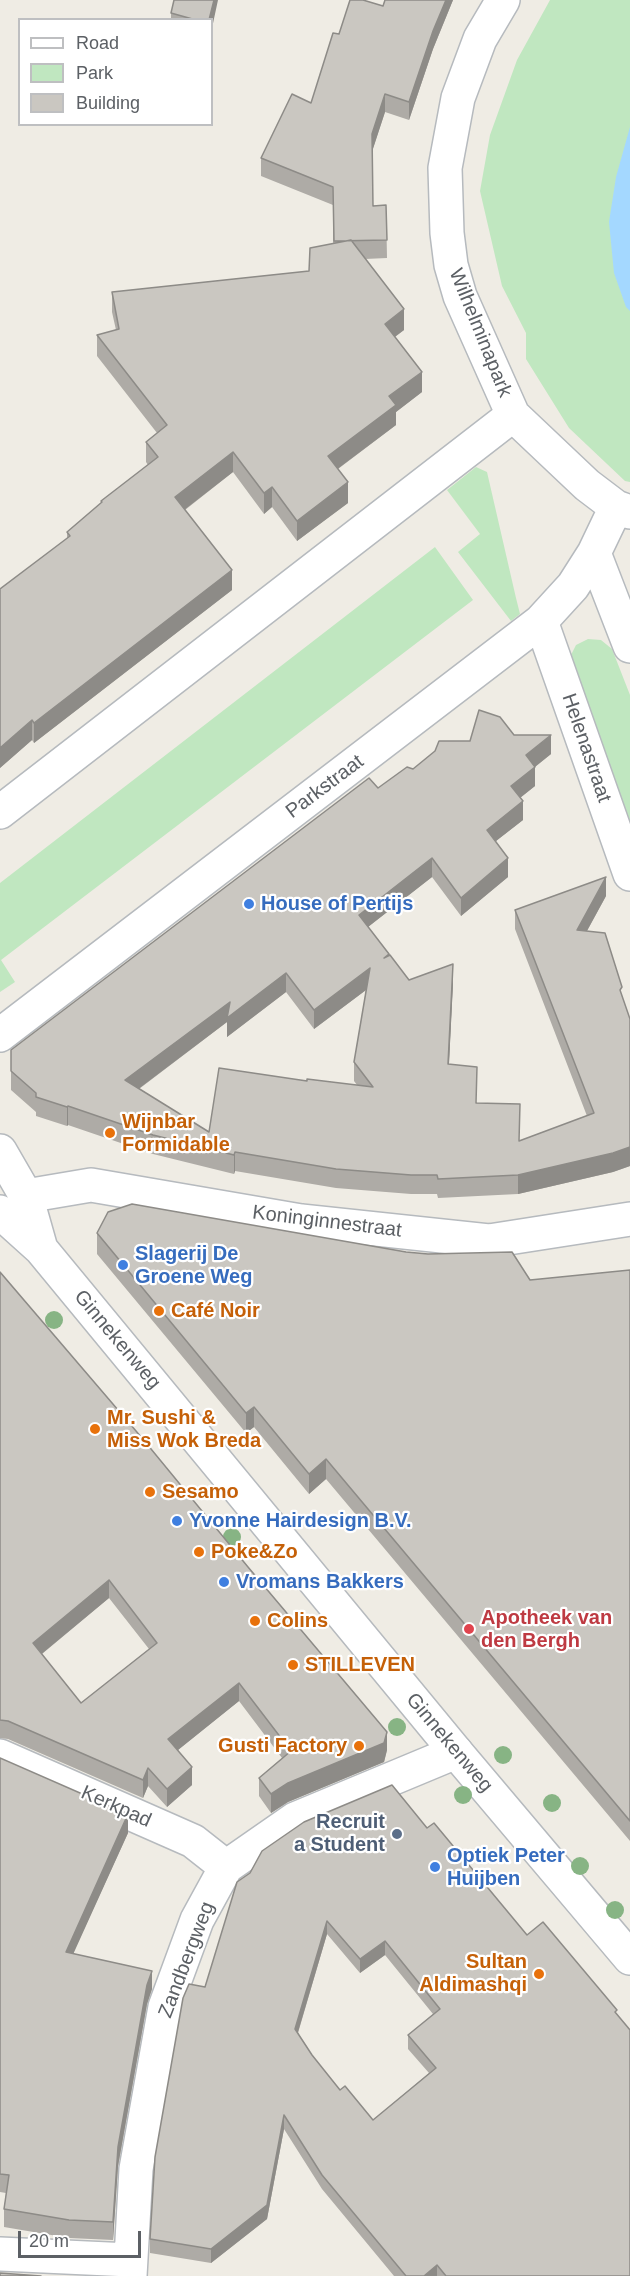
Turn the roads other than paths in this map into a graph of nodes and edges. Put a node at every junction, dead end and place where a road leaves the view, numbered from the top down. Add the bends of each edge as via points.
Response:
1 (503, 0) edge
2 (513, 415) junction
3 (623, 509) edge
4 (594, 553) junction
5 (541, 621) junction
6 (630, 646) edge
7 (0, 812) edge
8 (630, 874) edge
9 (0, 1035) edge
10 (0, 1151) edge
11 (13, 1204) edge
12 (630, 1219) edge
13 (456, 1752) junction
14 (0, 1755) edge
15 (226, 1867) junction
16 (630, 1958) edge
17 (0, 2254) edge
18 (130, 2268) edge

1 - 2 street, Wilhelminapark via 480,39 458,98 445,179 451,265 460,296
2 - 3 street, Wilhelminapark via 587,485
2 - 7 street
3 - 4 street, Parkstraat
4 - 5 street, Parkstraat via 573,586
4 - 6 street
5 - 8 street, Helenastraat
5 - 9 street, Parkstraat
10 - 11 street, Ginnekenweg
11 - 12 street, Koninginnestraat via 91,1185 301,1221 489,1240
11 - 13 street, Ginnekenweg via 41,1249
13 - 15 street, Zandbergweg via 295,1819
13 - 16 street, Ginnekenweg
14 - 15 street, Kerkpad via 193,1841
15 - 18 street, Zandbergweg via 197,1920 165,2007 136,2169
17 - 18 street

